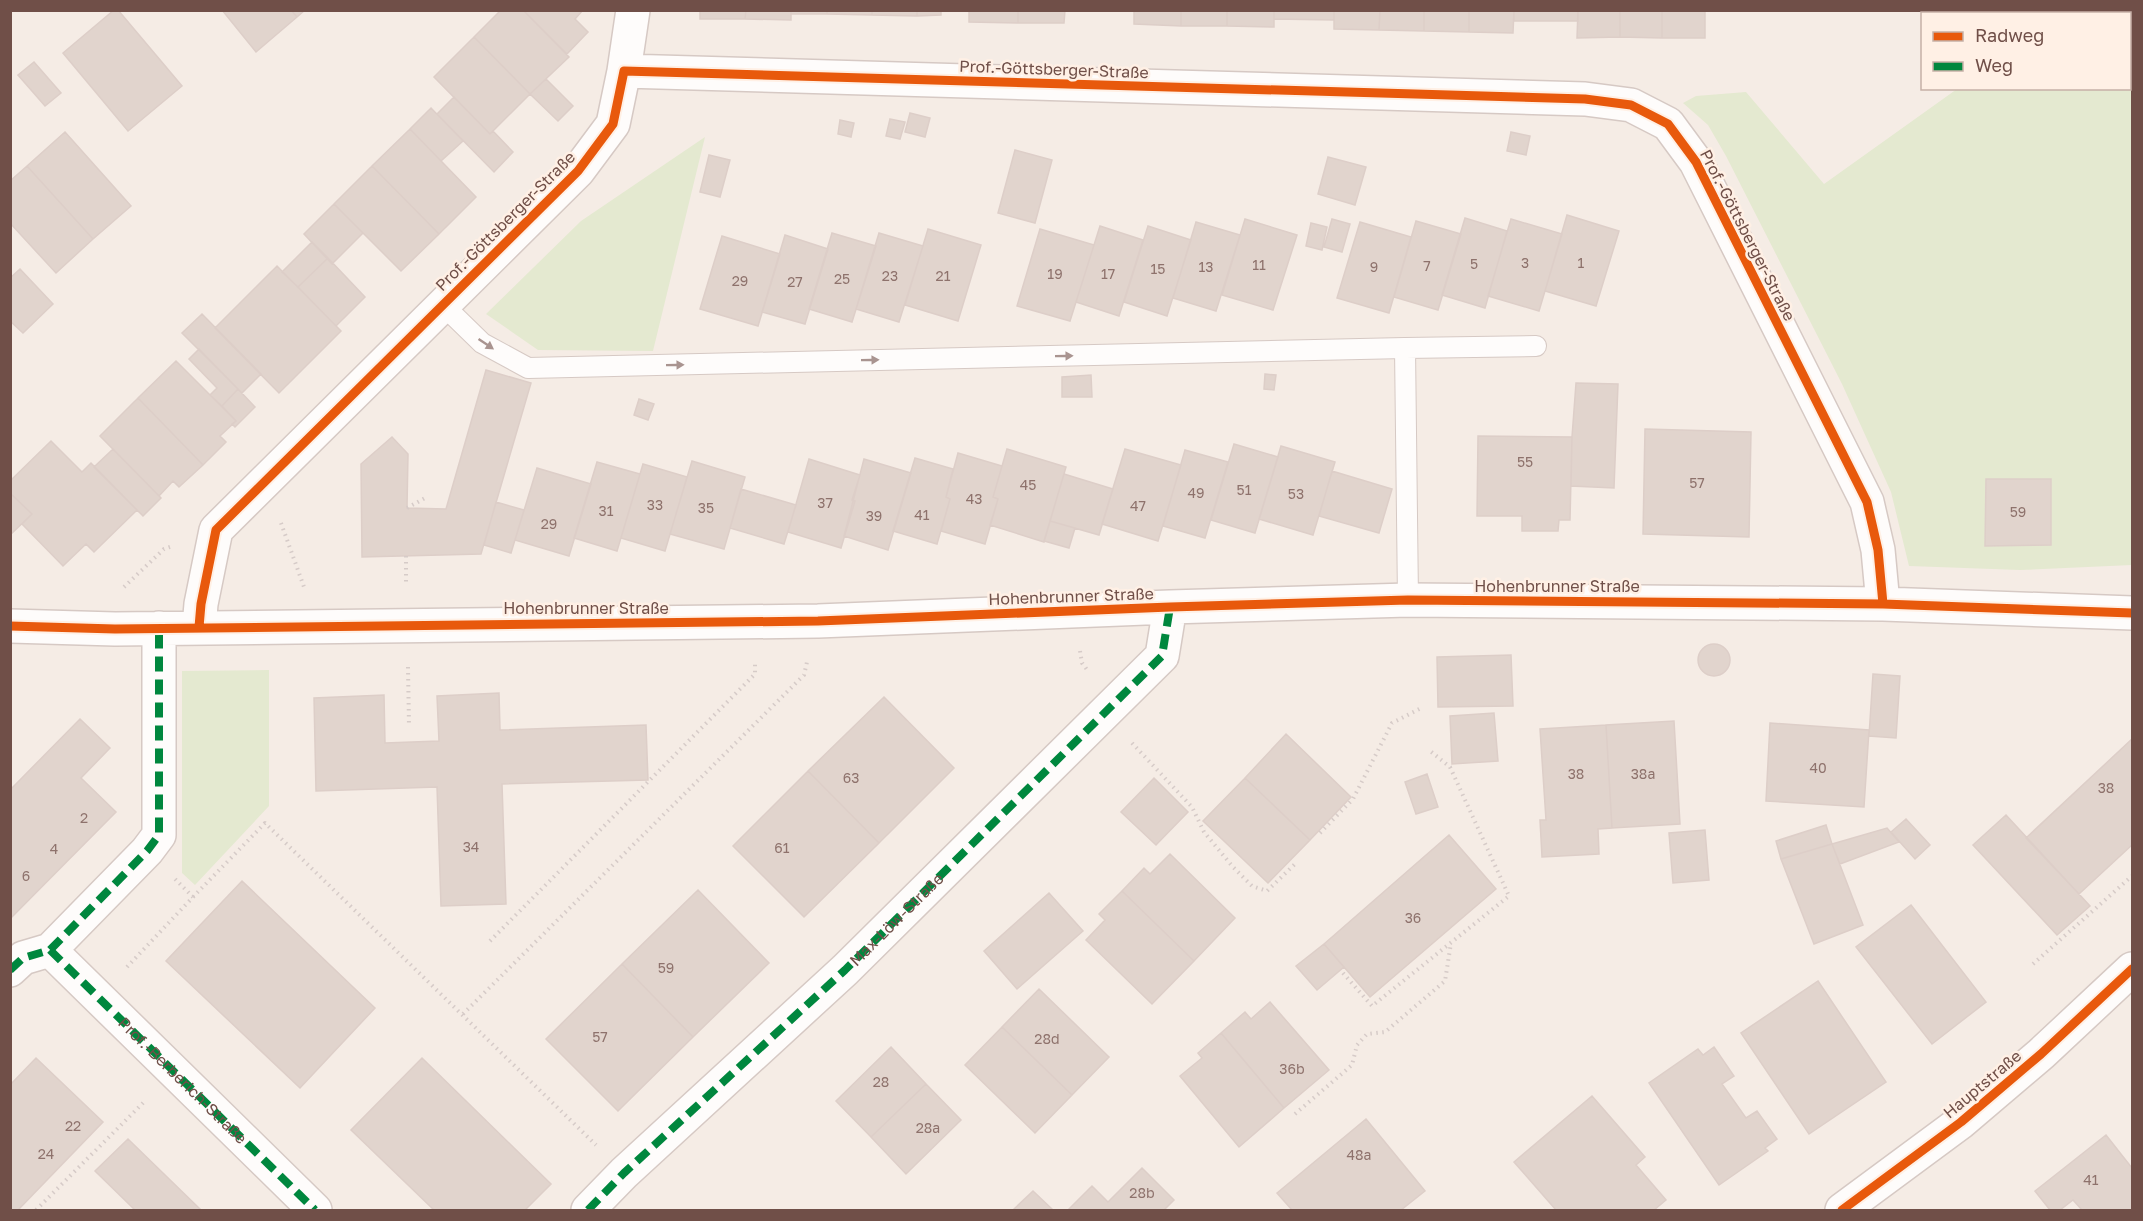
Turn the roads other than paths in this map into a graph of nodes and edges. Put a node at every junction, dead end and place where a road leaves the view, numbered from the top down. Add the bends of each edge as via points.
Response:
1 (633, 10) edge
2 (624, 71) junction
3 (443, 305) junction
4 (1536, 346) dead end
5 (1405, 348) junction
6 (1408, 600) junction
7 (1883, 604) junction
8 (1170, 607) junction
9 (2133, 613) edge
10 (10, 626) edge
11 (199, 627) junction
12 (159, 628) junction
13 (50, 950) junction
14 (2133, 969) edge
15 (10, 970) edge
16 (315, 1210) edge
17 (588, 1210) edge
18 (1842, 1210) edge

1 - 2 street, Prof.-Göttsberger-Straße
2 - 3 street, Prof.-Göttsberger-Straße via 613,124 578,171
2 - 7 street, Prof.-Göttsberger-Straße via 1585,99 1631,105 1668,124 1696,162 1830,427 1867,502 1878,550
3 -> 5 lane, Prof.-Göttsberger-Straße via 482,343 528,368
3 - 11 street, Prof.-Göttsberger-Straße via 216,530
4 - 5 lane, Prof.-Göttsberger-Straße
5 - 6 lane
6 - 7 street, Hohenbrunner Straße
6 - 8 street, Hohenbrunner Straße
7 - 9 street, Hohenbrunner Straße
8 - 11 street, Hohenbrunner Straße via 819,621
8 - 17 street, Max-Löw-Straße via 1162,656 845,970
10 - 12 street, Hohenbrunner Straße
11 - 12 street, Hohenbrunner Straße
12 - 13 street via 159,835
13 - 15 street via 22,958
13 - 16 street, Prof.-Berberich-Straße
14 - 18 street, Hauptstraße via 1960,1122

